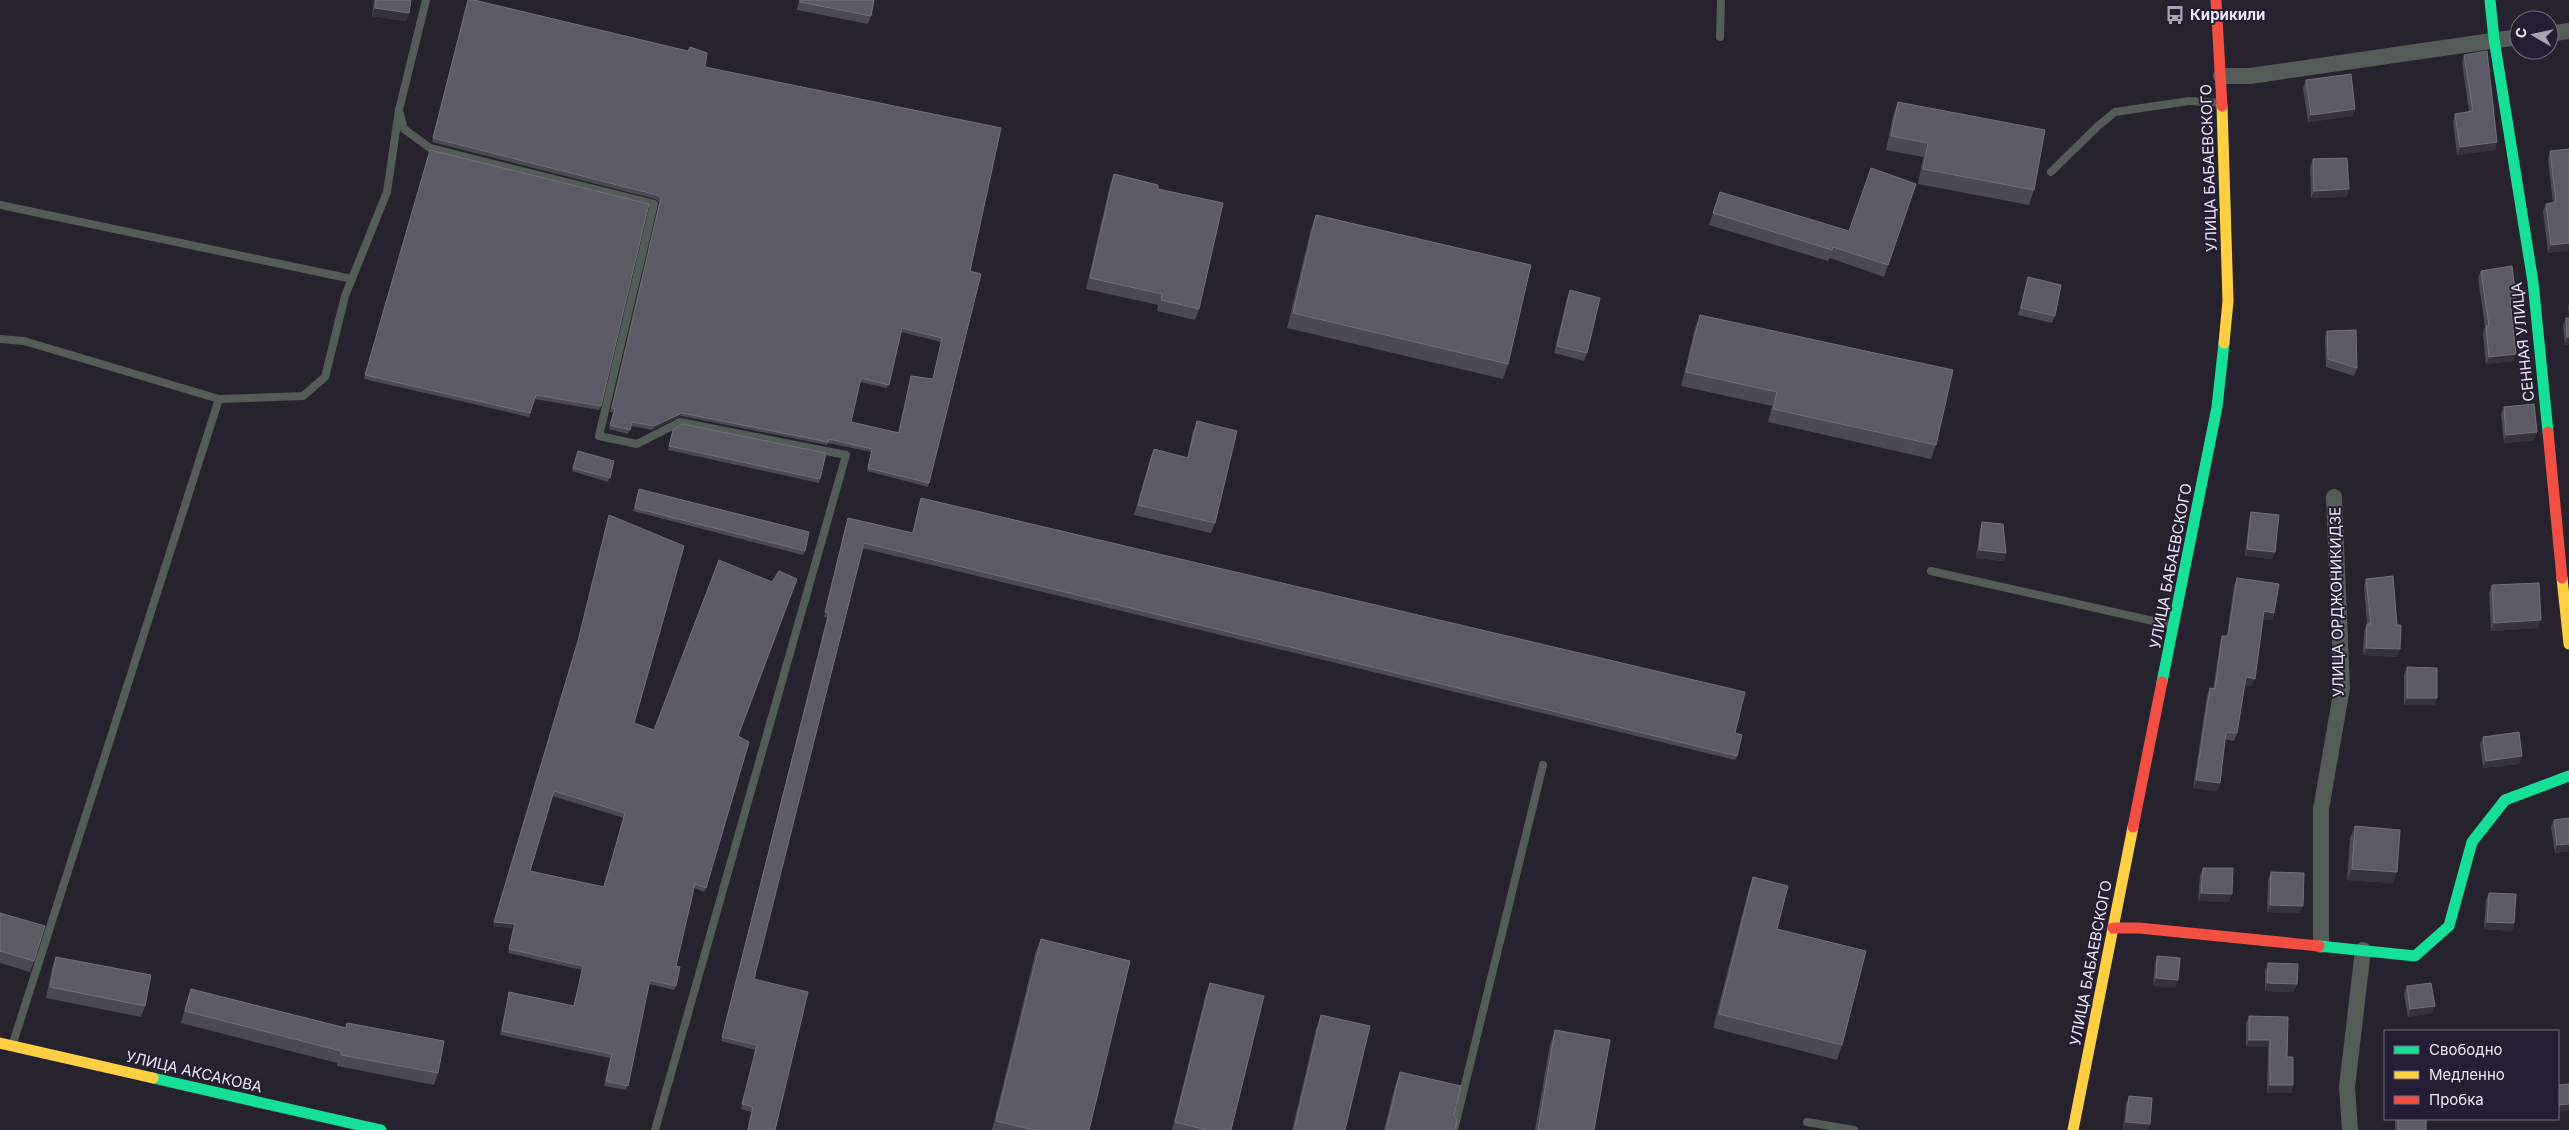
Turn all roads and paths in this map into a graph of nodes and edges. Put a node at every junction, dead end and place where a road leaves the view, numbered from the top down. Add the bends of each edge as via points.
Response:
1 (426, 0) edge
2 (1721, 0) edge
3 (2216, 0) edge
4 (2490, 0) edge
5 (1720, 37) dead end
6 (2509, 38) edge
7 (2494, 39) junction
8 (2221, 76) junction
9 (2222, 104) junction
10 (399, 110) junction
11 (2051, 172) dead end
12 (0, 205) edge
13 (352, 279) junction
14 (0, 339) edge
15 (219, 399) junction
16 (2334, 498) dead end
17 (1931, 571) dead end
18 (2175, 626) junction
19 (2569, 644) edge
20 (1543, 765) dead end
21 (2569, 776) edge
22 (2113, 928) junction
23 (2321, 946) junction
24 (2363, 950) junction
25 (0, 1044) edge
26 (12, 1046) junction
27 (1807, 1122) dead end
28 (381, 1130) edge
29 (655, 1130) edge
30 (1454, 1130) edge
31 (1854, 1130) edge
32 (2073, 1130) edge
33 (2350, 1130) edge

1 - 10 lane
2 - 5 lane
3 - 8 street, УЛИЦА БАБАЕВСКОГО
4 - 7 street, СЕННАЯ УЛИЦА
6 - 7 street
7 - 8 street via 2250,76
7 - 19 street, СЕННАЯ УЛИЦА via 2533,282
8 - 9 street, УЛИЦА БАБАЕВСКОГО
9 - 11 lane via 2189,101 2115,112
9 - 18 street, УЛИЦА БАБАЕВСКОГО via 2228,301 2217,407
10 - 13 lane via 387,192
10 - 29 lane via 404,129 430,148 654,204 599,436 637,444 680,422 846,455
12 - 13 lane
13 - 15 lane via 325,377 303,396
14 - 15 lane via 24,340
15 - 26 lane
16 - 23 street, УЛИЦА ОРДЖОНИКИДЗЕ via 2342,688 2320,809
17 - 18 lane
18 - 22 street, УЛИЦА БАБАЕВСКОГО
20 - 30 lane
21 - 24 street via 2505,800 2472,842 2449,926 2415,956
22 - 23 street
22 - 32 street, УЛИЦА БАБАЕВСКОГО
23 - 24 street
24 - 33 street via 2347,1087
25 - 26 street, УЛИЦА АКСАКОВА
26 - 28 street, УЛИЦА АКСАКОВА
27 - 31 lane

